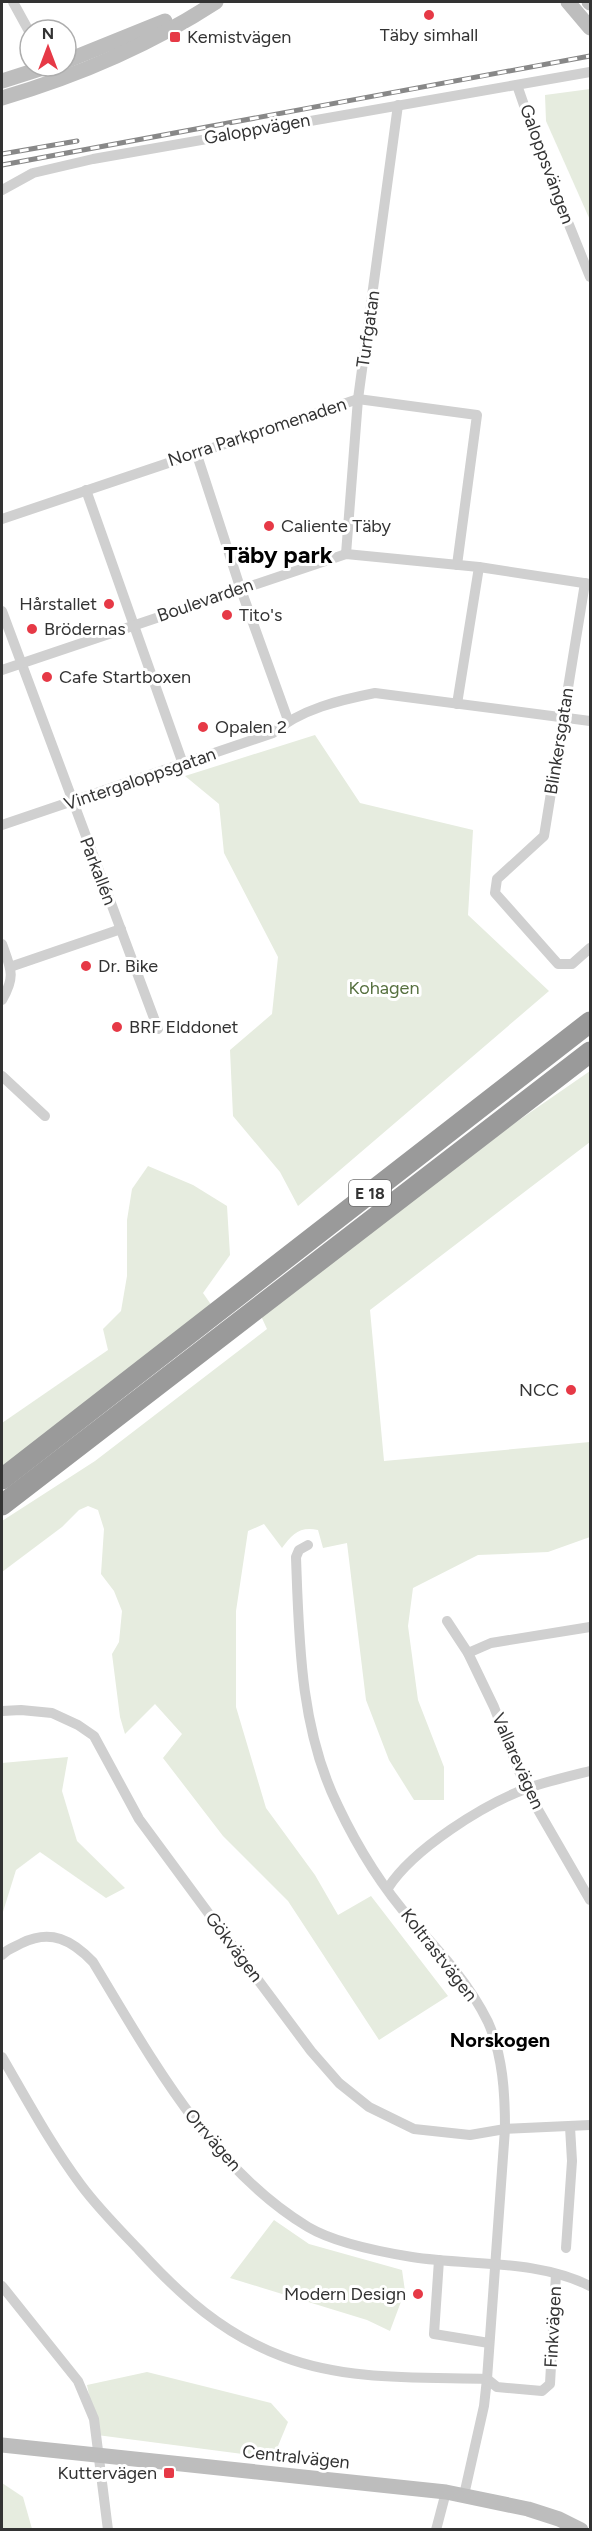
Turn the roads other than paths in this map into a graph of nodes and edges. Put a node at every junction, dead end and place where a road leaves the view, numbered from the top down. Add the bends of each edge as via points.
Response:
1 (13, 2) edge
2 (199, 2) edge
3 (216, 2) edge
4 (568, 2) edge
5 (22, 18) edge
6 (591, 28) edge
7 (78, 56) edge
8 (591, 72) edge
9 (18, 76) edge
10 (50, 78) edge
11 (2, 81) edge
12 (52, 83) junction
13 (517, 85) junction
14 (2, 98) edge
15 (398, 105) junction
16 (2, 190) edge
17 (591, 277) edge
18 (358, 399) junction
19 (196, 452) junction
20 (86, 490) junction
21 (2, 519) edge
22 (346, 554) junction
23 (457, 565) junction
24 (479, 567) junction
25 (588, 584) edge
26 (240, 587) junction
27 (2, 611) edge
28 (133, 626) junction
29 (20, 663) junction
30 (2, 670) edge
31 (457, 704) junction
32 (563, 718) junction
33 (288, 720) junction
34 (591, 721) edge
35 (183, 765) junction
36 (72, 802) junction
37 (2, 825) edge
38 (121, 929) junction
39 (2, 944) edge
40 (591, 948) edge
41 (10, 967) junction
42 (2, 1000) edge
43 (591, 1022) edge
44 (158, 1029) dead end
45 (591, 1052) edge
46 (591, 1061) edge
47 (2, 1076) edge
48 (45, 1116) dead end
49 (429, 1175) junction
50 (2, 1479) edge
51 (2, 1505) edge
52 (308, 1545) dead end
53 (447, 1621) dead end
54 (591, 1627) edge
55 (468, 1653) junction
56 (2, 1711) edge
57 (591, 1771) edge
58 (526, 1789) junction
59 (387, 1888) junction
60 (591, 1900) edge
61 (2, 1955) edge
62 (2, 2057) edge
63 (591, 2125) edge
64 (570, 2127) junction
65 (505, 2129) junction
66 (566, 2248) dead end
67 (439, 2260) junction
68 (495, 2265) junction
69 (556, 2274) junction
70 (2, 2286) edge
71 (591, 2286) edge
72 (489, 2343) junction
73 (487, 2379) junction
74 (2, 2445) edge
75 (100, 2457) junction
76 (446, 2492) junction
77 (464, 2494) junction
78 (108, 2529) edge
79 (436, 2529) edge
80 (581, 2529) edge

1 - 5 street
2 - 7 street via 157,25
3 - 12 street via 159,36
4 - 6 street
8 - 13 street, Galoppvägen
9 - 11 street
10 - 12 street
12 - 14 street
13 - 15 street, Galoppvägen
13 - 17 street, Galoppsvängen
15 - 16 street, Galoppvägen via 93,159 33,173
15 - 18 street, Turfgatan
18 - 19 street, Norra Parkpromenaden
18 - 22 street, Turfgatan
18 - 23 street, Norra Parkpromenaden via 477,415
19 - 20 street, Norra Parkpromenaden
19 - 26 street
20 - 21 street, Norra Parkpromenaden
20 - 28 street
22 - 23 street, Boulevarden
22 - 26 street, Boulevarden
23 - 24 street, Boulevarden
24 - 25 street, Boulevarden
24 - 31 street
25 - 32 street, Blinkersgatan
26 - 28 street, Boulevarden
26 - 33 street
27 - 29 street, Parkallén
28 - 29 street, Boulevarden
28 - 35 street
29 - 30 street, Boulevarden
29 - 36 street, Parkallén
31 - 32 street, Vintergaloppsgatan
31 - 33 street, Vintergaloppsgatan via 375,693 344,699
32 - 34 street, Vintergaloppsgatan
32 - 40 street, Blinkersgatan via 544,836 497,879 495,893 558,964 572,964
33 - 35 street, Vintergaloppsgatan via 273,733
35 - 36 street, Vintergaloppsgatan
36 - 37 street, Vintergaloppsgatan
36 - 38 street, Parkallén
38 - 41 street
38 - 44 street, Parkallén
39 - 41 street
41 - 42 street via 11,984
43 - 50 highway, E 18
45 - 49 highway, E 18
46 - 49 highway
47 - 48 street
49 - 51 highway, E 18
52 - 59 street, Koltrastvägen via 296,1557 300,1665 316,1748 337,1805
53 - 55 street, Vallarevägen
54 - 55 street via 491,1643
55 - 58 street, Vallarevägen
56 - 65 street, Gökvägen via 52,1713 94,1736 139,1819 339,2083 369,2107 414,2128 470,2135
57 - 58 street
58 - 59 street via 437,1840 400,1871
58 - 60 street, Vallarevägen
59 - 65 street, Koltrastvägen via 455,1970 488,2022 505,2089
61 - 67 street, Orrvägen via 33,1938 56,1936 70,1941 93,1962 185,2109 237,2168 273,2201 309,2228 368,2249
62 - 73 street via 42,2128 81,2185 165,2279 205,2315 285,2358 331,2370
63 - 64 street, Gökvägen
64 - 65 street, Gökvägen
64 - 66 street via 572,2161
65 - 68 street, Koltrastvägen
67 - 68 street, Orrvägen
67 - 72 street via 434,2334
68 - 69 street, Orrvägen
68 - 72 street, Koltrastvägen
69 - 71 street, Orrvägen
69 - 73 street, Finkvägen via 550,2384 542,2391 497,2387
70 - 75 street via 78,2381 94,2418
72 - 73 street, Koltrastvägen
73 - 77 street, Koltrastvägen
74 - 75 street, Centralvägen
75 - 76 street, Centralvägen
75 - 78 street
76 - 77 street, Centralvägen
76 - 79 street
77 - 80 street, Centralvägen via 528,2509

